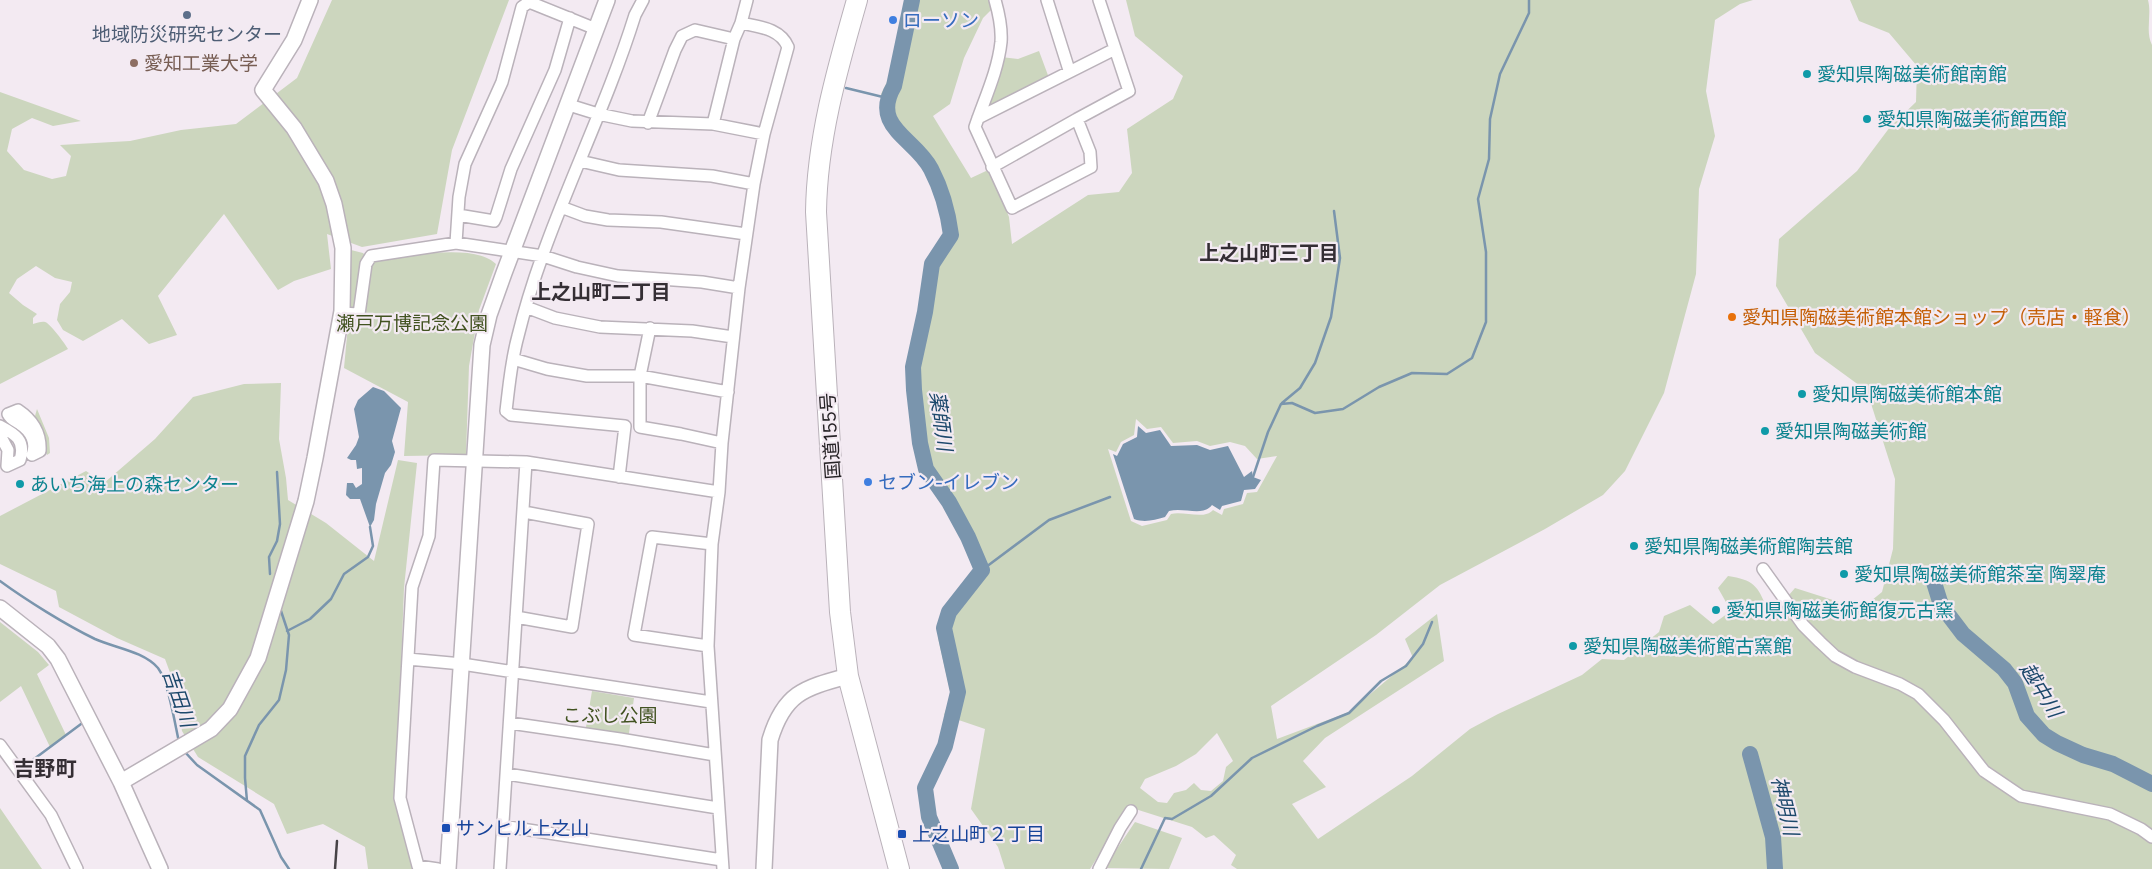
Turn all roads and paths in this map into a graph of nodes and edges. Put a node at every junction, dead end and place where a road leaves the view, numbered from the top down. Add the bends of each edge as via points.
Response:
1 (310, 0) edge
2 (607, 0) edge
3 (643, 0) edge
4 (747, 0) edge
5 (858, 0) edge
6 (995, 0) edge
7 (1047, 0) edge
8 (1099, 0) edge
9 (570, 18) junction
10 (741, 23) junction
11 (596, 29) junction
12 (734, 39) junction
13 (1115, 48) junction
14 (1069, 70) junction
15 (569, 105) junction
16 (598, 114) junction
17 (978, 118) junction
18 (1078, 119) junction
19 (648, 123) junction
20 (713, 124) junction
21 (764, 134) junction
22 (580, 161) junction
23 (992, 167) junction
24 (754, 184) junction
25 (561, 207) junction
26 (458, 215) junction
27 (746, 234) junction
28 (456, 243) junction
29 (512, 252) junction
30 (543, 256) junction
31 (739, 288) junction
32 (526, 307) junction
33 (342, 313) junction
34 (650, 328) junction
35 (733, 337) junction
36 (513, 359) junction
37 (640, 376) junction
38 (728, 392) junction
39 (0, 426) edge
40 (0, 435) edge
41 (722, 443) junction
42 (474, 461) junction
43 (526, 462) junction
44 (619, 477) junction
45 (719, 492) junction
46 (524, 512) junction
47 (712, 544) junction
48 (1764, 569) dead end
49 (0, 608) edge
50 (516, 617) junction
51 (708, 646) junction
52 (408, 659) junction
53 (462, 664) junction
54 (512, 672) junction
55 (848, 676) junction
56 (711, 702) junction
57 (510, 723) junction
58 (0, 745) edge
59 (714, 755) junction
60 (506, 774) junction
61 (121, 782) junction
62 (718, 808) junction
63 (1131, 811) dead end
64 (503, 826) junction
65 (2152, 837) edge
66 (723, 865) edge
67 (77, 869) edge
68 (160, 869) edge
69 (438, 869) edge
70 (448, 869) edge
71 (500, 869) edge
72 (764, 869) edge
73 (899, 869) edge
74 (1098, 869) edge

1 - 33 street via 294,40 263,90 294,128 326,181 343,248
2 - 11 street
3 - 16 street
4 - 10 street
5 - 55 highway, 国道155号 via 835,77 823,135 816,212 840,612
6 - 17 street via 1001,42
7 - 14 street
8 - 13 street
9 - 11 street
9 - 26 street via 555,70 511,169 496,217 494,220
9 - 26 street via 529,2 522,7 502,82 465,164
10 - 12 street
10 - 21 street via 773,31 783,38 788,47
11 - 15 street
12 - 19 street via 695,30 682,36
12 - 20 street
13 - 14 street
13 - 18 street via 1129,91
14 - 17 street
15 - 16 street
15 - 29 street
16 - 19 street
16 - 22 street
17 - 23 street via 975,127
18 - 23 street
18 - 23 street via 1090,152 1091,167 1012,208
19 - 20 street
20 - 21 street
21 - 24 street
22 - 24 street via 619,170 712,176
22 - 25 street
24 - 27 street
25 - 27 street via 608,220 661,222
25 - 30 street
26 - 28 street
27 - 31 street
28 - 29 street
28 - 33 street via 370,256 359,314
29 - 30 street
29 - 42 street via 489,315 482,345
30 - 31 street via 608,275
30 - 32 street
31 - 35 street
32 - 34 street via 555,318 600,327
32 - 36 street
33 - 61 street via 306,502 258,658 230,709 211,729
34 - 35 street
34 - 37 street
35 - 38 street
36 - 37 street via 587,376
36 - 44 street via 506,411 511,415 626,426
37 - 38 street
37 - 41 street via 640,428
38 - 41 street
39 - 40 street via 15,434 22,448 20,460 7,466 8,450
41 - 45 street
42 - 43 street
42 - 52 street via 434,460 429,536 412,587
42 - 53 street
43 - 44 street
43 - 46 street
44 - 45 street
45 - 47 street
46 - 50 street
46 - 50 street via 588,524 572,626
47 - 51 street
47 - 51 street via 652,537 634,635
48 - 65 street via 1802,626 1835,656 1918,694 1944,720 1984,771 2021,796 2110,814 2141,828
49 - 61 street via 48,646 58,658
50 - 54 street
51 - 56 street
52 - 53 street
52 - 69 street via 400,798 418,866
53 - 54 street
53 - 70 street
54 - 56 street
54 - 57 street
55 - 72 street via 799,693 784,707 774,725 770,740
55 - 73 highway, 国道155号
56 - 59 street
57 - 59 street
57 - 60 street
58 - 67 street via 52,815
59 - 62 street
60 - 62 street
60 - 64 street
61 - 68 street
62 - 66 street
63 - 74 street
64 - 66 street
64 - 71 street

